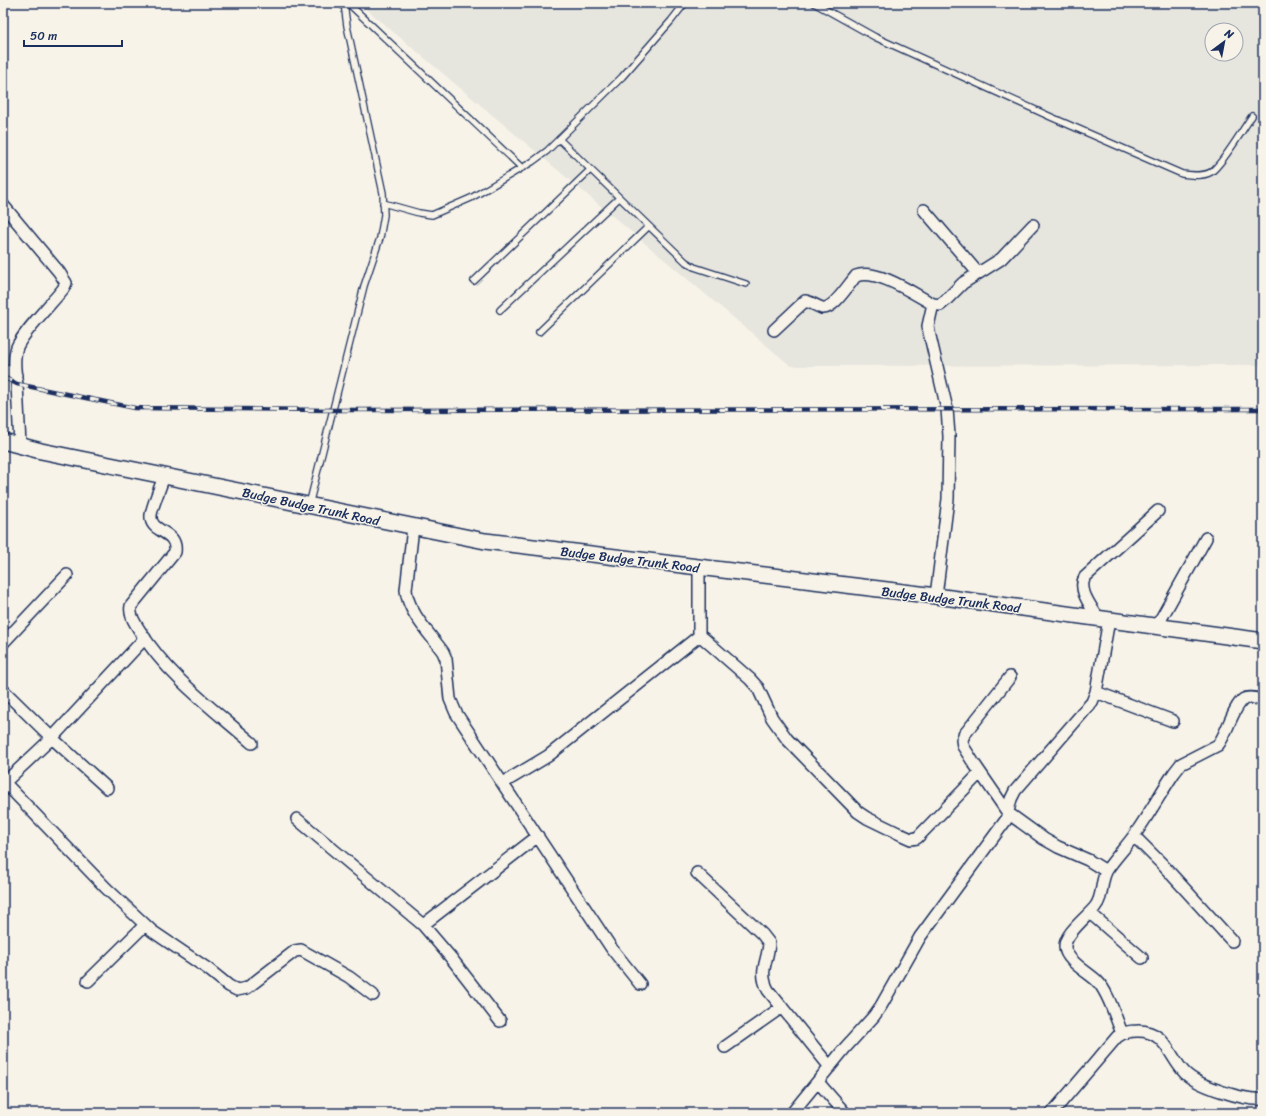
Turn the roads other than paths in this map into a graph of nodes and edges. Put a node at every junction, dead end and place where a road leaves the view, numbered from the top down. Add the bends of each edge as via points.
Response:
1 (344, 3) edge
2 (348, 3) edge
3 (685, 3) edge
4 (814, 3) edge
5 (1252, 116) dead end
6 (559, 139) junction
7 (522, 168) junction
8 (590, 170) junction
9 (619, 198) junction
10 (383, 203) junction
11 (3, 205) edge
12 (924, 210) dead end
13 (1033, 225) dead end
14 (648, 226) junction
15 (978, 273) junction
16 (474, 281) dead end
17 (746, 284) dead end
18 (933, 304) junction
19 (500, 310) dead end
20 (774, 330) dead end
21 (539, 332) dead end
22 (3, 370) edge
23 (16, 375) junction
24 (3, 441) edge
25 (20, 445) junction
26 (164, 476) junction
27 (309, 506) junction
28 (1158, 511) dead end
29 (413, 527) junction
30 (1206, 538) dead end
31 (700, 567) junction
32 (67, 575) dead end
33 (936, 596) junction
34 (1104, 619) junction
35 (1157, 626) junction
36 (699, 636) junction
37 (145, 638) junction
38 (1263, 641) edge
39 (3, 643) edge
40 (1010, 677) dead end
41 (3, 690) edge
42 (1096, 692) junction
43 (1263, 700) edge
44 (1173, 721) dead end
45 (52, 738) junction
46 (252, 743) dead end
47 (980, 773) junction
48 (502, 783) junction
49 (4, 784) edge
50 (107, 788) dead end
51 (1008, 813) junction
52 (298, 819) dead end
53 (538, 836) junction
54 (1134, 836) junction
55 (1106, 871) junction
56 (697, 872) dead end
57 (1090, 913) junction
58 (146, 925) junction
59 (423, 925) junction
60 (1232, 942) dead end
61 (1142, 958) dead end
62 (88, 981) dead end
63 (640, 984) dead end
64 (373, 995) dead end
65 (782, 1007) junction
66 (500, 1021) dead end
67 (1122, 1033) junction
68 (725, 1047) dead end
69 (830, 1067) junction
70 (818, 1082) junction
71 (1263, 1099) edge
72 (792, 1113) edge
73 (845, 1113) edge
74 (1052, 1113) edge

1 - 10 lane
2 - 7 lane
3 - 6 lane via 622,77
4 - 5 lane via 875,37 1182,174 1200,175 1210,172
6 - 7 lane via 547,151
6 - 8 lane
7 - 10 lane via 471,198 432,215
8 - 9 lane
8 - 16 lane
9 - 14 lane
9 - 19 lane
10 - 27 lane via 384,215 380,238 364,286
11 - 23 street via 66,283 18,345
12 - 15 street
13 - 15 street via 1001,259
14 - 17 lane via 678,256 694,267
14 - 21 lane
15 - 18 street via 963,283 946,300 940,304
18 - 20 street via 886,279 861,274 856,276 828,308 805,301
18 - 33 street via 928,326 947,409 949,436 948,499
22 - 23 street
23 - 25 street
24 - 25 main road, Budge Budge Trunk Road
25 - 26 main road, Budge Budge Trunk Road
26 - 27 main road, Budge Budge Trunk Road
26 - 37 street via 151,516 155,527 176,544 175,552 131,606 133,619
27 - 29 main road, Budge Budge Trunk Road
28 - 34 street via 1082,582 1084,594
29 - 31 main road, Budge Budge Trunk Road via 484,541
29 - 48 street via 407,598 446,659 450,699 456,713
30 - 35 street
31 - 33 main road, Budge Budge Trunk Road
31 - 36 street
32 - 39 street
33 - 34 main road, Budge Budge Trunk Road
34 - 35 main road, Budge Budge Trunk Road
34 - 42 street
35 - 38 main road, Budge Budge Trunk Road
36 - 47 street via 750,679 758,688 772,718 787,739 838,793 867,818 911,839 917,838
36 - 48 street via 548,756
37 - 45 street
37 - 46 street via 176,677
40 - 47 street via 962,740
41 - 45 street
42 - 44 street
42 - 51 street via 1086,710 1015,791
43 - 54 street via 1244,699 1222,741 1181,764
45 - 49 street
45 - 50 street
47 - 51 street
48 - 53 street
49 - 58 street
51 - 55 street via 1053,845
51 - 69 street via 1002,826 920,937 874,1016
52 - 59 street
53 - 59 street
53 - 63 street via 612,949
54 - 55 street
54 - 60 street
55 - 57 street via 1100,898
56 - 65 street via 769,943 762,976 768,990
57 - 61 street
57 - 67 street via 1072,931 1065,947 1066,953 1099,982
58 - 62 street
58 - 64 street via 237,990 247,988 295,951 301,950 349,977
59 - 66 street
65 - 68 street
65 - 69 street
67 - 71 street via 1146,1031 1154,1034 1160,1038 1191,1078 1248,1099
67 - 74 street
69 - 70 street
70 - 72 street
70 - 73 street

